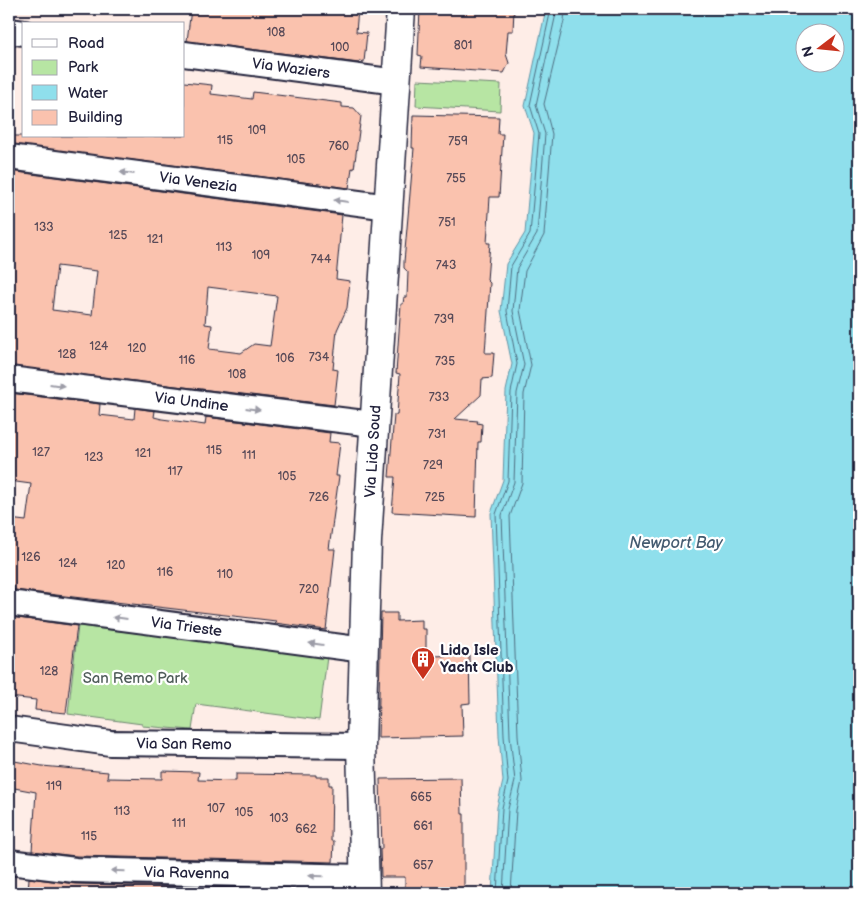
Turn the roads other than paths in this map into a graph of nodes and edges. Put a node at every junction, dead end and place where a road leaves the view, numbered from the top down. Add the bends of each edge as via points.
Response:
1 (401, 9) edge
2 (9, 31) edge
3 (22, 33) edge
4 (185, 54) edge
5 (397, 82) junction
6 (9, 157) edge
7 (389, 207) junction
8 (9, 379) edge
9 (373, 424) junction
10 (9, 604) edge
11 (364, 650) junction
12 (9, 729) edge
13 (361, 746) junction
14 (9, 862) edge
15 (365, 885) edge

1 - 5 street, Via Lido Soud
2 - 3 street
4 - 5 street, Via Waziers
5 - 7 street, Via Lido Soud
7 -> 6 street, Via Venezia
7 - 9 street, Via Lido Soud
8 -> 9 street, Via Undine
9 - 11 street, Via Lido Soud
11 -> 10 street, Via Trieste
11 - 13 street, Via Lido Soud
12 - 13 street, Via San Remo via 110,743
13 - 15 street, Via Lido Soud
15 -> 14 street, Via Ravenna via 76,870

